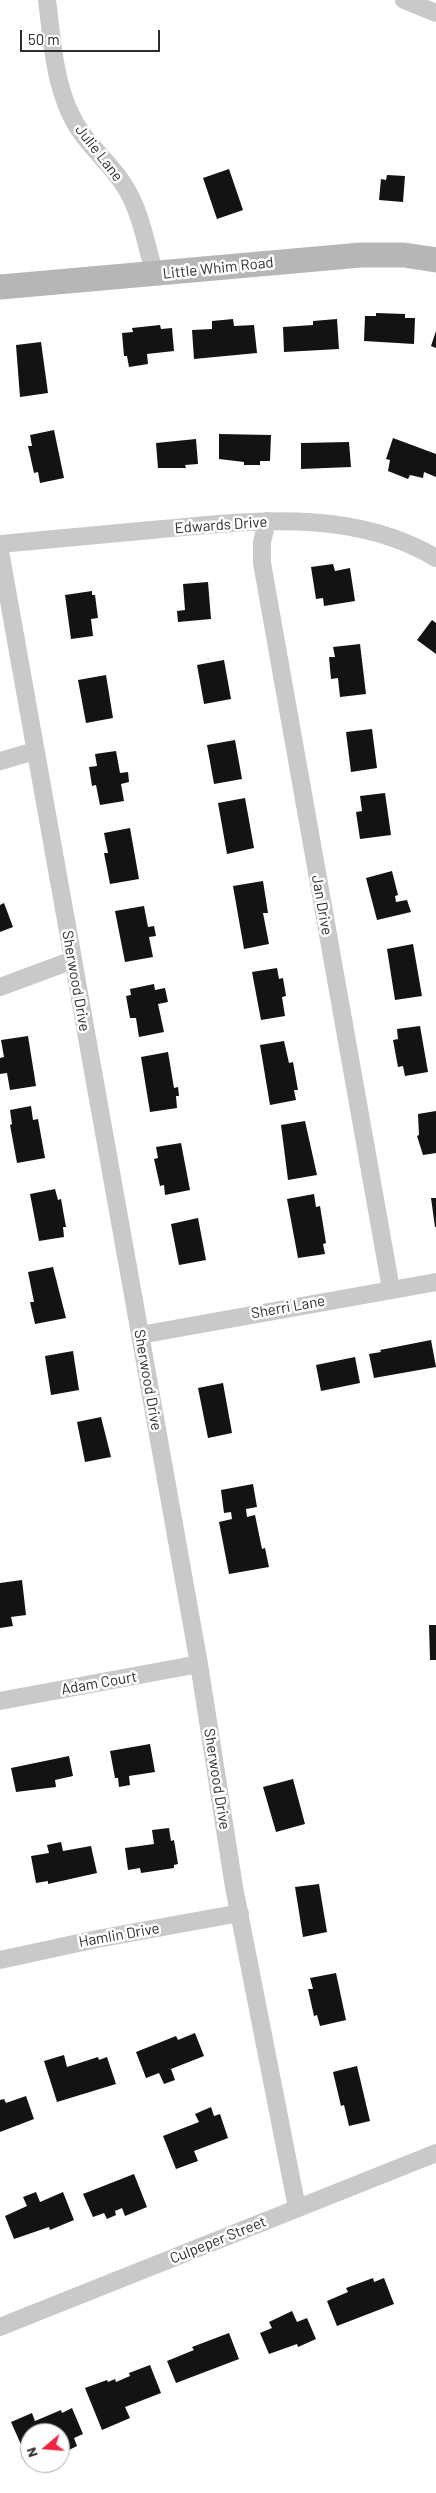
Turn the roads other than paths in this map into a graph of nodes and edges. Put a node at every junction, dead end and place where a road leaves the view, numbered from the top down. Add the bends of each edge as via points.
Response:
1 (47, 0) edge
2 (404, 0) edge
3 (436, 13) edge
4 (436, 260) edge
5 (155, 275) junction
6 (0, 287) edge
7 (266, 521) junction
8 (0, 544) edge
9 (0, 551) edge
10 (436, 558) edge
11 (35, 751) junction
12 (0, 761) edge
13 (73, 960) junction
14 (0, 987) edge
15 (436, 1282) edge
16 (391, 1289) junction
17 (140, 1335) junction
18 (199, 1664) junction
19 (0, 1701) edge
20 (240, 1914) junction
21 (0, 1960) edge
22 (436, 2153) edge
23 (297, 2208) junction
24 (0, 2328) edge

1 - 5 street, Julie Lane via 56,68 71,116 85,140 133,199
2 - 3 street
4 - 5 street, Little Whim Road via 361,255
5 - 6 street, Little Whim Road
7 - 8 street, Edwards Drive
7 - 10 street, Edwards Drive via 309,522 362,529 394,537
7 - 16 street, Jan Drive via 262,564
9 - 11 street, Sherwood Drive
11 - 12 street
11 - 13 street, Sherwood Drive
13 - 14 street
13 - 17 street, Sherwood Drive
15 - 16 street, Sherri Lane
16 - 17 street, Sherri Lane
17 - 18 street, Sherwood Drive
18 - 19 street, Adam Court
18 - 20 street, Sherwood Drive
20 - 21 street, Hamlin Drive
20 - 23 street, Sherwood Drive
22 - 23 street, Culpeper Street
23 - 24 street, Culpeper Street

